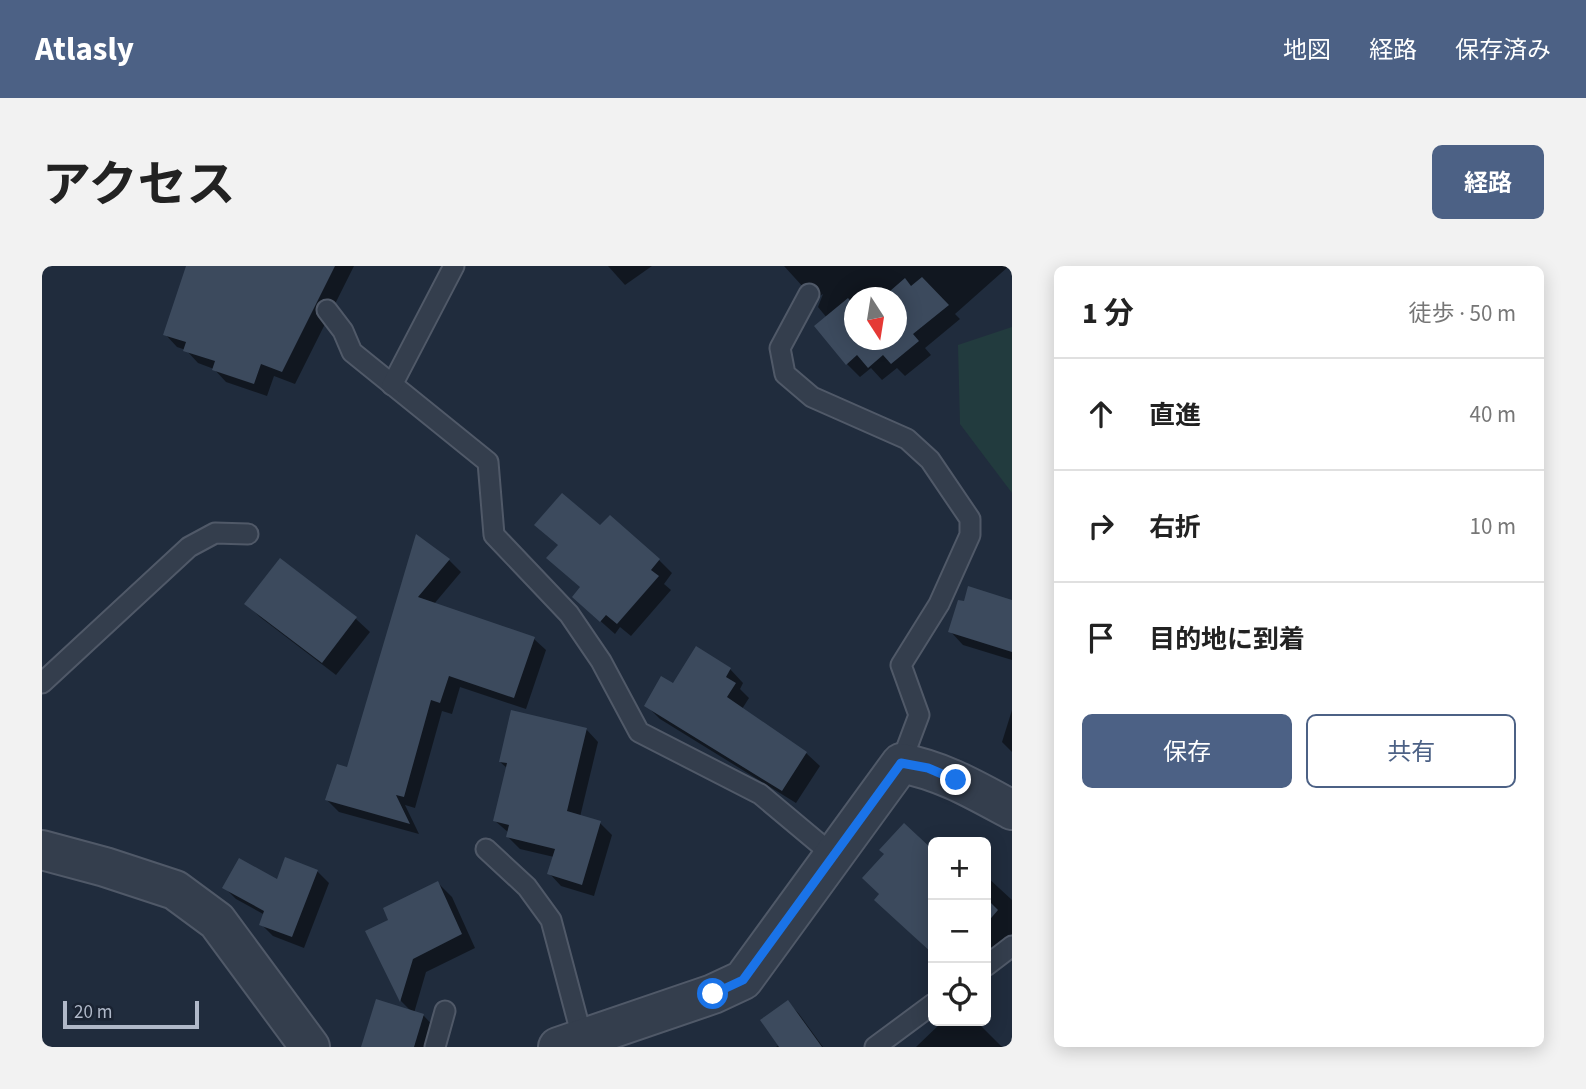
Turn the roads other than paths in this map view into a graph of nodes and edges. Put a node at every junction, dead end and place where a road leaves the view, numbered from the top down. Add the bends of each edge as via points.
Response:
1 (454, 266) edge
2 (809, 294) dead end
3 (327, 310) dead end
4 (392, 385) junction
5 (248, 534) dead end
6 (42, 683) edge
7 (901, 763) junction
8 (1012, 810) edge
9 (486, 849) dead end
10 (42, 850) edge
11 (834, 856) junction
12 (1012, 946) edge
13 (990, 963) edge
14 (928, 1007) edge
15 (445, 1011) dead end
16 (570, 1042) edge
17 (310, 1047) edge
18 (435, 1047) edge
19 (875, 1047) edge

1 - 4 lane
2 - 7 lane via 779,348 785,374 812,397 907,439 930,460 970,519 970,535 939,604 901,665 919,715
3 - 4 lane via 352,352
4 - 11 lane via 488,462 494,535 569,614 601,661 639,732 760,794
5 - 6 lane via 215,533 189,547
7 - 8 street via 928,768
7 - 11 street
9 - 16 lane via 527,887 551,920
10 - 17 street via 174,890 217,921
11 - 16 street via 743,980
12 - 13 lane
14 - 19 lane
15 - 18 lane

